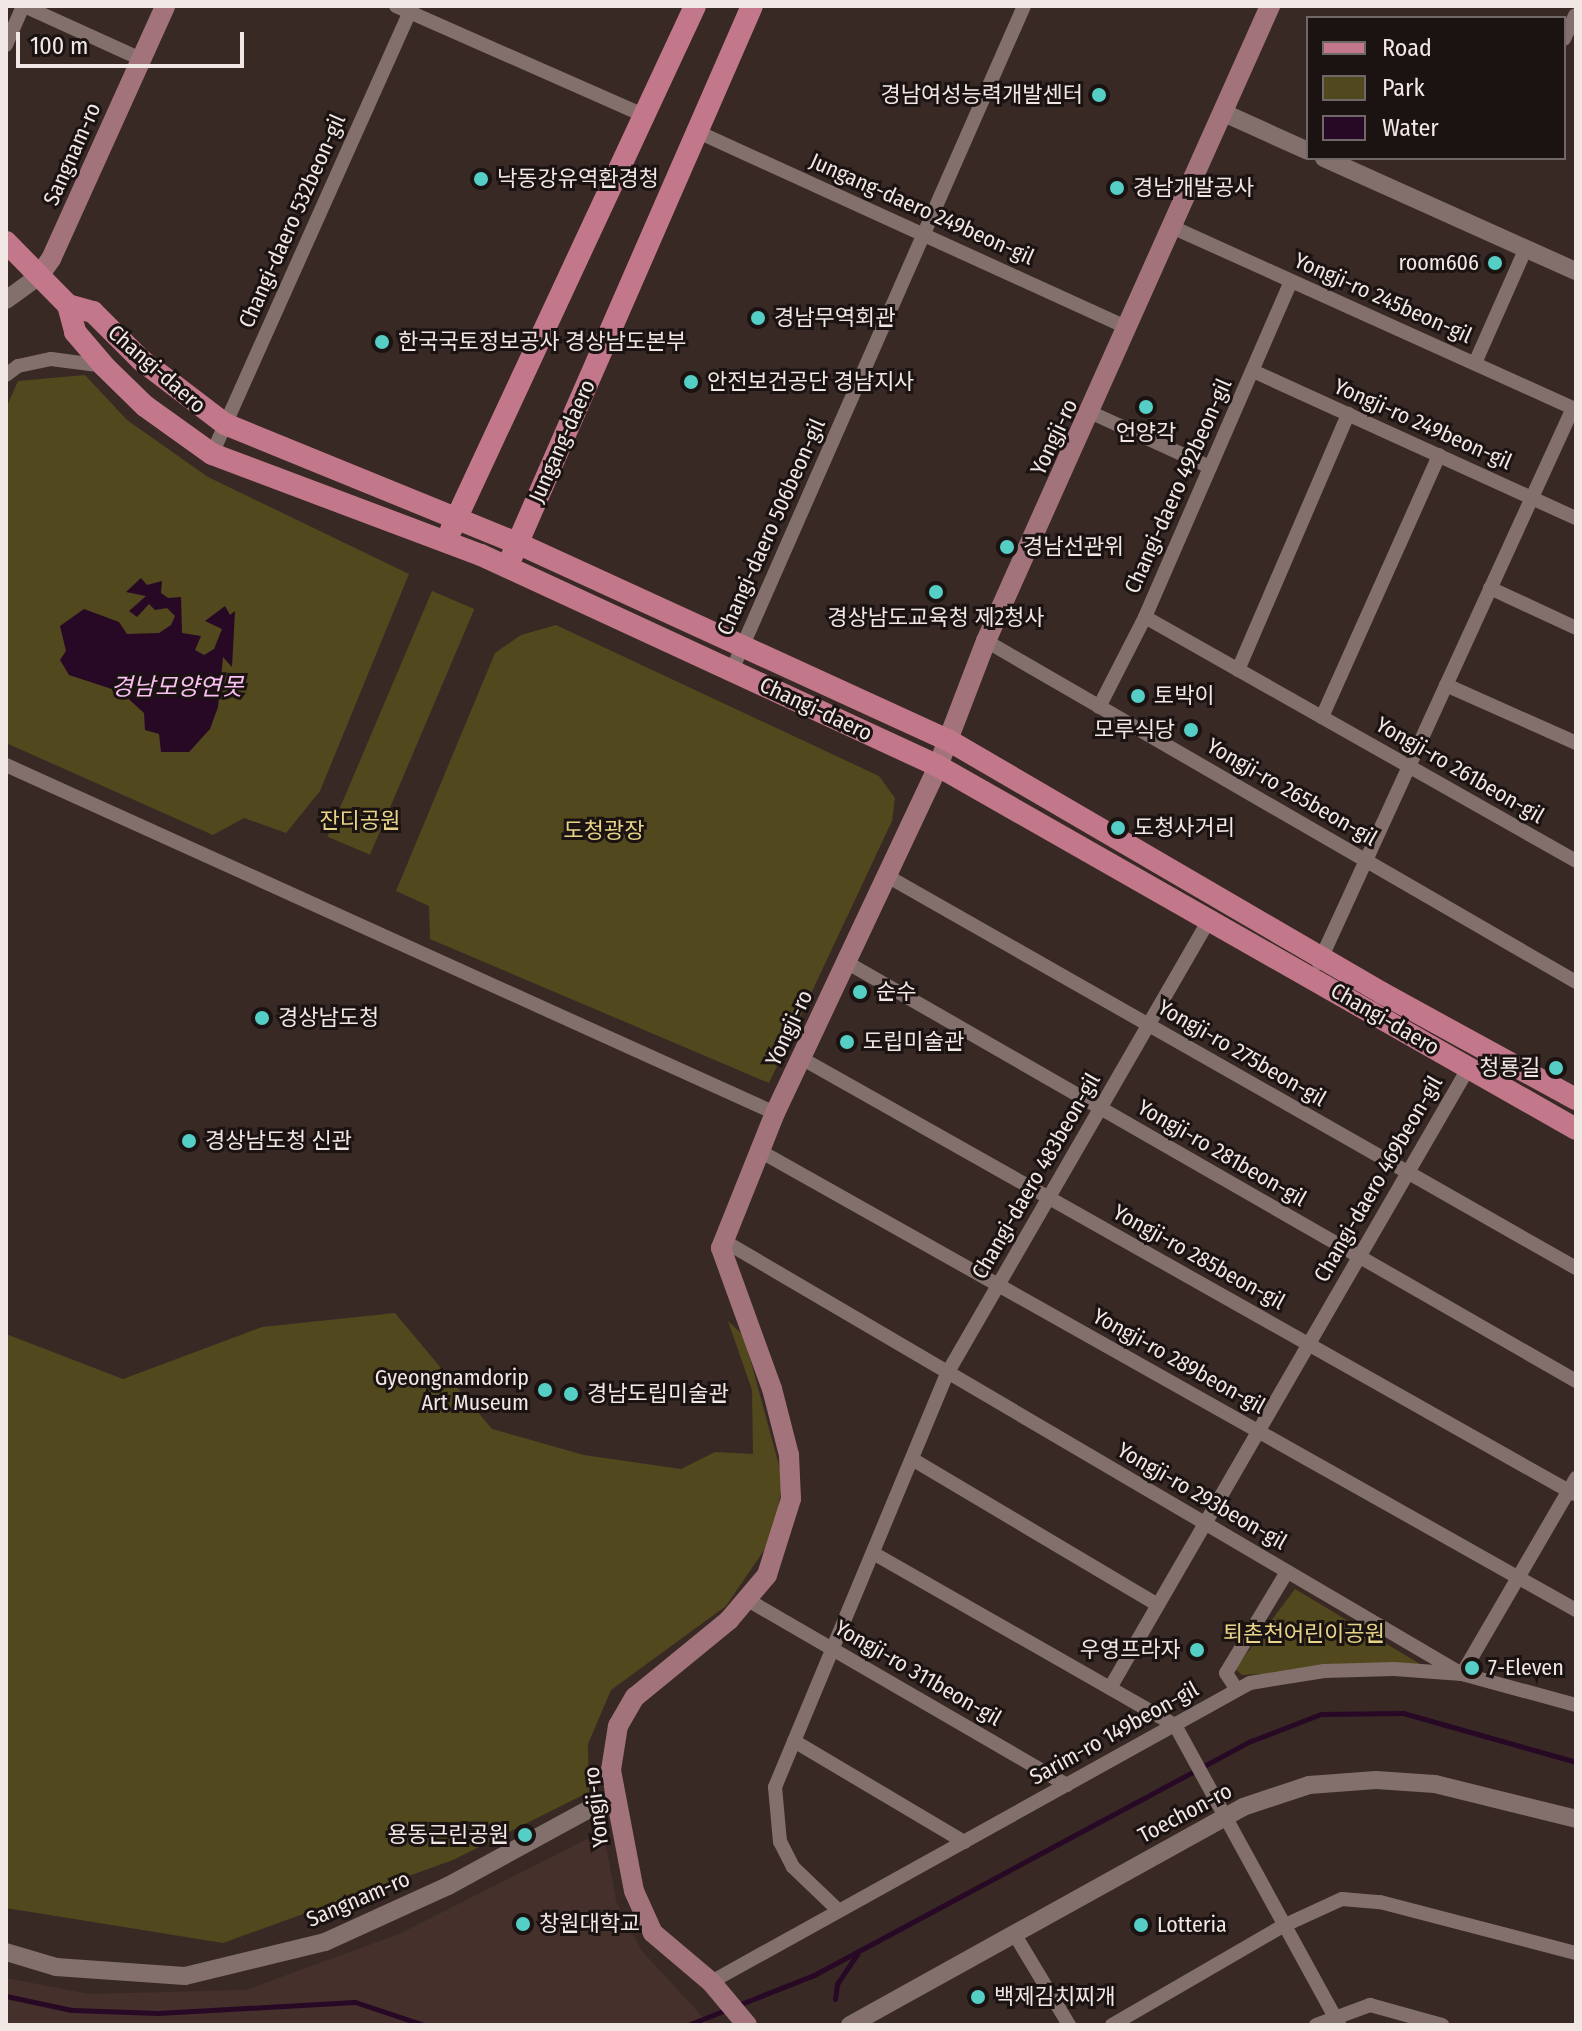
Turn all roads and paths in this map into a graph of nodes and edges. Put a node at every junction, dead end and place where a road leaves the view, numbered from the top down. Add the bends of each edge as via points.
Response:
1 (24, 6) edge
2 (165, 6) edge
3 (695, 6) edge
4 (752, 6) edge
5 (1024, 6) edge
6 (1270, 6) edge
7 (406, 8) edge
8 (1575, 15) edge
9 (1566, 35) edge
10 (6, 45) edge
11 (141, 59) junction
12 (1224, 113) junction
13 (645, 116) junction
14 (698, 132) junction
15 (1306, 150) edge
16 (1328, 160) edge
17 (1172, 227) junction
18 (923, 232) junction
19 (6, 242) edge
20 (1526, 248) junction
21 (1576, 271) edge
22 (39, 276) junction
23 (1291, 281) junction
24 (6, 300) edge
25 (68, 305) junction
26 (1128, 328) junction
27 (1475, 363) junction
28 (104, 366) junction
29 (1253, 371) junction
30 (6, 375) edge
31 (1574, 408) edge
32 (1092, 413) junction
33 (1348, 414) junction
34 (225, 424) junction
35 (212, 454) junction
36 (1439, 455) junction
37 (1210, 467) junction
38 (1532, 498) junction
39 (1576, 518) edge
40 (459, 519) junction
41 (444, 540) junction
42 (517, 543) junction
43 (508, 569) junction
44 (1490, 588) junction
45 (1145, 617) junction
46 (1576, 628) edge
47 (986, 641) junction
48 (742, 648) junction
49 (732, 670) junction
50 (1238, 670) junction
51 (1446, 685) junction
52 (1099, 707) junction
53 (1322, 717) junction
54 (948, 740) junction
55 (1576, 743) edge
56 (6, 765) edge
57 (938, 766) junction
58 (1408, 766) junction
59 (1367, 860) junction
60 (1576, 861) edge
61 (887, 876) junction
62 (1209, 920) junction
63 (846, 962) junction
64 (1316, 968) junction
65 (1576, 982) edge
66 (1148, 1025) junction
67 (801, 1058) junction
68 (1469, 1067) junction
69 (1576, 1099) edge
70 (1100, 1108) junction
71 (775, 1113) junction
72 (1576, 1129) edge
73 (760, 1151) junction
74 (1407, 1172) junction
75 (1049, 1198) junction
76 (724, 1241) junction
77 (1359, 1256) junction
78 (1576, 1268) edge
79 (998, 1285) junction
80 (1308, 1344) junction
81 (948, 1372) junction
82 (1576, 1381) edge
83 (1258, 1431) junction
84 (912, 1459) junction
85 (1574, 1488) edge
86 (1205, 1523) junction
87 (873, 1553) junction
88 (1287, 1572) junction
89 (1518, 1577) junction
90 (746, 1599) junction
91 (1158, 1605) junction
92 (1576, 1610) edge
93 (833, 1649) junction
94 (1462, 1674) junction
95 (1110, 1688) junction
96 (1237, 1690) junction
97 (1576, 1705) edge
98 (1177, 1730) junction
99 (794, 1741) junction
100 (1067, 1785) junction
101 (615, 1795) junction
102 (1220, 1813) junction
103 (1576, 1819) edge
104 (964, 1842) junction
105 (839, 1911) junction
106 (1283, 1926) junction
107 (1015, 1935) junction
108 (6, 1952) edge
109 (1576, 1953) edge
110 (713, 1985) junction
111 (1336, 2020) edge
112 (747, 2025) edge
113 (850, 2025) edge
114 (1069, 2025) edge
115 (1112, 2025) edge
116 (1316, 2025) edge
117 (1442, 2025) edge

1 - 10 street
1 - 11 street
2 - 11 main road, Sangnam-ro
3 - 13 main road
4 - 14 main road, Jungang-daero
5 - 18 street, Changi-daero 506beon-gil
6 - 12 main road, Yongji-ro
7 - 13 street
7 - 34 street, Changi-daero 532beon-gil
8 - 9 street
11 - 22 main road, Sangnam-ro
12 - 15 street
12 - 17 main road, Yongji-ro
13 - 40 main road
14 - 18 street, Jungang-daero 249beon-gil
14 - 42 main road, Jungang-daero
16 - 20 street
17 - 23 street, Yongji-ro 245beon-gil
17 - 26 main road, Yongji-ro
18 - 26 street, Jungang-daero 249beon-gil
18 - 48 street, Changi-daero 506beon-gil
19 - 22 main road, Changi-daero
20 - 21 street
20 - 27 street
22 - 24 street
22 - 25 main road, Changi-daero
23 - 27 street, Yongji-ro 245beon-gil
23 - 29 street, Changi-daero 492beon-gil
25 - 28 main road, Changi-daero via 75,332
25 - 34 main road, Changi-daero via 93,312 141,360
26 - 32 main road, Yongji-ro
27 - 31 street, Yongji-ro 245beon-gil
28 - 30 street via 51,359 18,366
28 - 35 main road, Changi-daero via 145,406
29 - 33 street, Yongji-ro 249beon-gil
29 - 37 street, Changi-daero 492beon-gil
31 - 38 street
32 - 37 street
32 - 47 main road, Yongji-ro
33 - 36 street, Yongji-ro 249beon-gil
33 - 50 street
34 - 35 street, Changi-daero 532beon-gil
34 - 40 main road, Changi-daero
35 - 41 main road, Changi-daero
36 - 38 street, Yongji-ro 249beon-gil
36 - 53 street
37 - 45 street, Changi-daero 492beon-gil
38 - 39 street, Yongji-ro 249beon-gil
38 - 44 street
40 - 41 main road
40 - 42 main road, Changi-daero
41 - 43 main road, Changi-daero
42 - 43 main road, Jungang-daero
42 - 48 main road, Changi-daero
43 - 49 main road, Changi-daero
44 - 46 street
44 - 51 street
45 - 50 street, Yongji-ro 261beon-gil
45 - 52 street, Changi-daero 492beon-gil
47 - 52 street, Yongji-ro 265beon-gil
47 - 54 main road, Yongji-ro
48 - 49 street, Changi-daero 506beon-gil
48 - 54 main road, Changi-daero
49 - 57 main road, Changi-daero
50 - 53 street, Yongji-ro 261beon-gil
51 - 55 street
51 - 58 street
52 - 59 street, Yongji-ro 265beon-gil
53 - 58 street, Yongji-ro 261beon-gil
54 - 57 main road, Yongji-ro
54 - 64 main road, Changi-daero
56 - 71 street
57 - 61 main road, Yongji-ro
57 - 62 main road, Changi-daero
58 - 59 street
58 - 60 street, Yongji-ro 261beon-gil
59 - 64 street
59 - 65 street, Yongji-ro 265beon-gil
61 - 63 main road, Yongji-ro
61 - 66 street, Yongji-ro 275beon-gil
62 - 64 main road, Changi-daero
62 - 66 street, Changi-daero 483beon-gil
63 - 67 main road, Yongji-ro
63 - 70 street, Yongji-ro 281beon-gil
64 - 68 main road, Changi-daero
64 - 69 main road, Changi-daero
66 - 70 street, Changi-daero 483beon-gil
66 - 74 street, Yongji-ro 275beon-gil
67 - 71 main road, Yongji-ro
67 - 75 street, Yongji-ro 285beon-gil
68 - 72 main road, Changi-daero
68 - 74 street, Changi-daero 469beon-gil
70 - 75 street, Changi-daero 483beon-gil
70 - 77 street, Yongji-ro 281beon-gil
71 - 73 main road, Yongji-ro
73 - 76 main road, Yongji-ro
73 - 79 street, Yongji-ro 289beon-gil
74 - 77 street, Changi-daero 469beon-gil
74 - 78 street, Yongji-ro 275beon-gil
75 - 79 street, Changi-daero 483beon-gil
75 - 80 street, Yongji-ro 285beon-gil
76 - 81 street, Yongji-ro 293beon-gil
76 - 90 main road, Yongji-ro via 721,1248 789,1455 791,1499 782,1540 767,1575
77 - 80 street, Changi-daero 469beon-gil
77 - 82 street, Yongji-ro 281beon-gil
79 - 81 street, Changi-daero 483beon-gil
79 - 83 street, Yongji-ro 289beon-gil
80 - 83 street, Changi-daero 469beon-gil
80 - 85 street, Yongji-ro 285beon-gil
81 - 84 street, Changi-daero 483beon-gil
81 - 86 street, Yongji-ro 293beon-gil
83 - 86 street, Changi-daero 469beon-gil
83 - 89 street, Yongji-ro 289beon-gil
84 - 87 street, Changi-daero 483beon-gil
84 - 91 street
85 - 89 street
86 - 88 street, Yongji-ro 293beon-gil
86 - 91 street, Changi-daero 469beon-gil
87 - 93 street, Changi-daero 483beon-gil
87 - 95 street
88 - 94 street, Yongji-ro 293beon-gil
88 - 96 street via 1226,1673
89 - 92 street, Yongji-ro 289beon-gil
89 - 94 street
90 - 93 street, Yongji-ro 311beon-gil
90 - 101 main road, Yongji-ro via 729,1620 635,1697 618,1726 611,1770
91 - 95 street, Changi-daero 469beon-gil
93 - 99 street, Changi-daero 483beon-gil
93 - 100 street, Yongji-ro 311beon-gil
94 - 96 street, Sarim-ro 149beon-gil via 1324,1671 1250,1683
94 - 97 street, Sarim-ro 149beon-gil
95 - 98 street
96 - 98 street, Sarim-ro 149beon-gil
98 - 100 street, Sarim-ro 149beon-gil
98 - 102 street
99 - 104 street
99 - 105 street, Changi-daero 483beon-gil via 775,1787 780,1842 793,1867
100 - 104 street, Sarim-ro 149beon-gil
101 - 108 street, Sangnam-ro via 448,1886 325,1942 185,1976 56,1967
101 - 110 main road, Yongji-ro via 634,1891 653,1933
102 - 103 street, Toechon-ro via 1309,1785 1376,1780 1435,1784
102 - 106 street
102 - 107 street, Toechon-ro
104 - 105 street, Sarim-ro 149beon-gil
105 - 110 street, Sarim-ro 149beon-gil
106 - 109 street via 1342,1899 1380,1902
106 - 111 street
106 - 115 street
107 - 113 street, Toechon-ro
107 - 114 street
110 - 112 main road, Yongji-ro
111 - 116 street
111 - 117 street via 1370,2005

